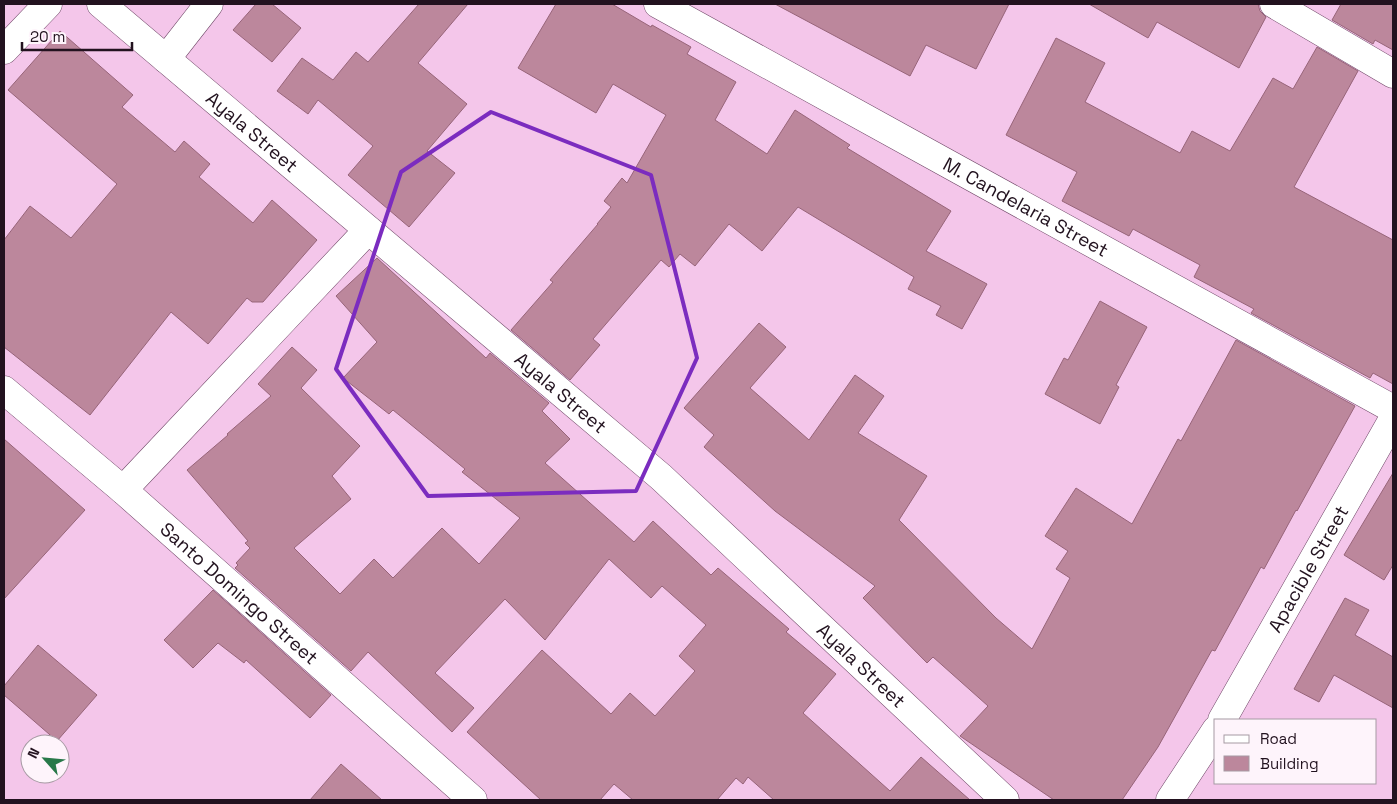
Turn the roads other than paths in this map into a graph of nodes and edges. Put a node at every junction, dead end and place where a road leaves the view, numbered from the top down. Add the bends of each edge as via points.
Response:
1 (48, 4) edge
2 (101, 4) edge
3 (209, 4) edge
4 (658, 4) edge
5 (1274, 4) edge
6 (4, 50) edge
7 (166, 59) junction
8 (1393, 74) edge
9 (368, 230) junction
10 (4, 390) edge
11 (1393, 409) edge
12 (1393, 419) edge
13 (123, 490) junction
14 (1223, 719) edge
15 (1214, 733) edge
16 (473, 800) edge
17 (1005, 800) edge
18 (1170, 800) edge

1 - 6 main road
2 - 7 main road, Ayala Street
3 - 7 main road
4 - 11 main road, M. Candelaria Street
5 - 8 main road
7 - 9 main road, Ayala Street
9 - 13 main road
9 - 17 main road, Ayala Street via 661,477
10 - 13 main road, Santo Domingo Street
12 - 14 main road, Apacible Street
13 - 16 main road, Santo Domingo Street
15 - 18 main road

